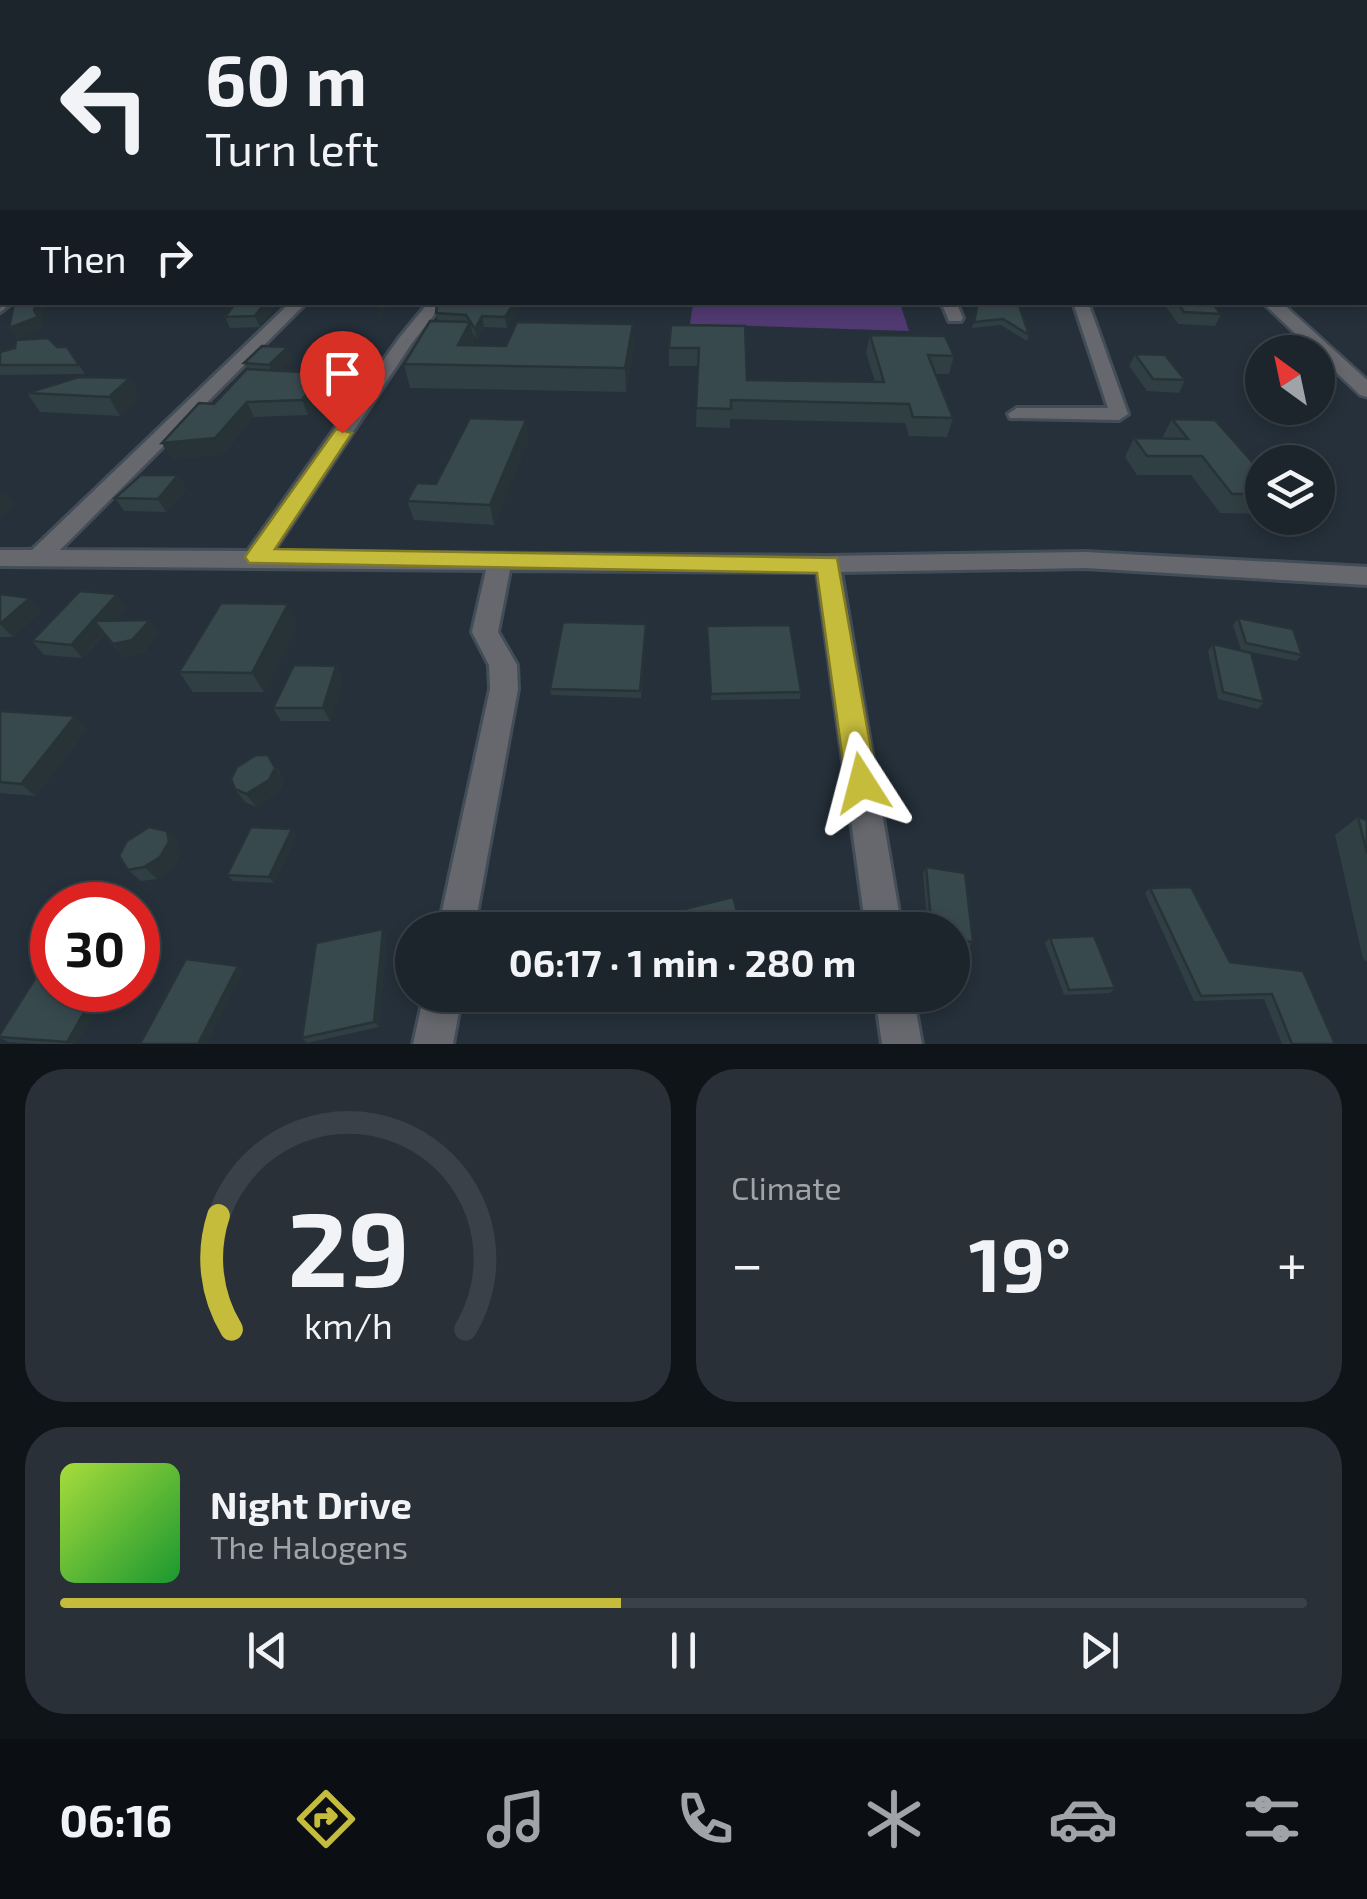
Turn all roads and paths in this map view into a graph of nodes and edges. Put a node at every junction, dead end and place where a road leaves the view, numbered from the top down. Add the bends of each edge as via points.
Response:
1 (297, 305) edge
2 (435, 305) edge
3 (1081, 305) edge
4 (1273, 305) edge
5 (1367, 392) edge
6 (1016, 414) dead end
7 (257, 557) junction
8 (0, 558) edge
9 (38, 558) junction
10 (500, 562) junction
11 (828, 564) junction
12 (1367, 576) edge
13 (460, 912) edge
14 (881, 912) edge
15 (440, 1012) edge
16 (897, 1012) edge
17 (433, 1044) edge
18 (902, 1044) edge

1 - 9 street
2 - 7 street
3 - 6 street via 1119,414
4 - 5 street
7 - 9 street
7 - 10 street
8 - 9 street
10 - 11 street
10 - 13 street via 486,632 503,665 504,689
11 - 12 street via 1086,560
11 - 14 street
15 - 17 street
16 - 18 street

